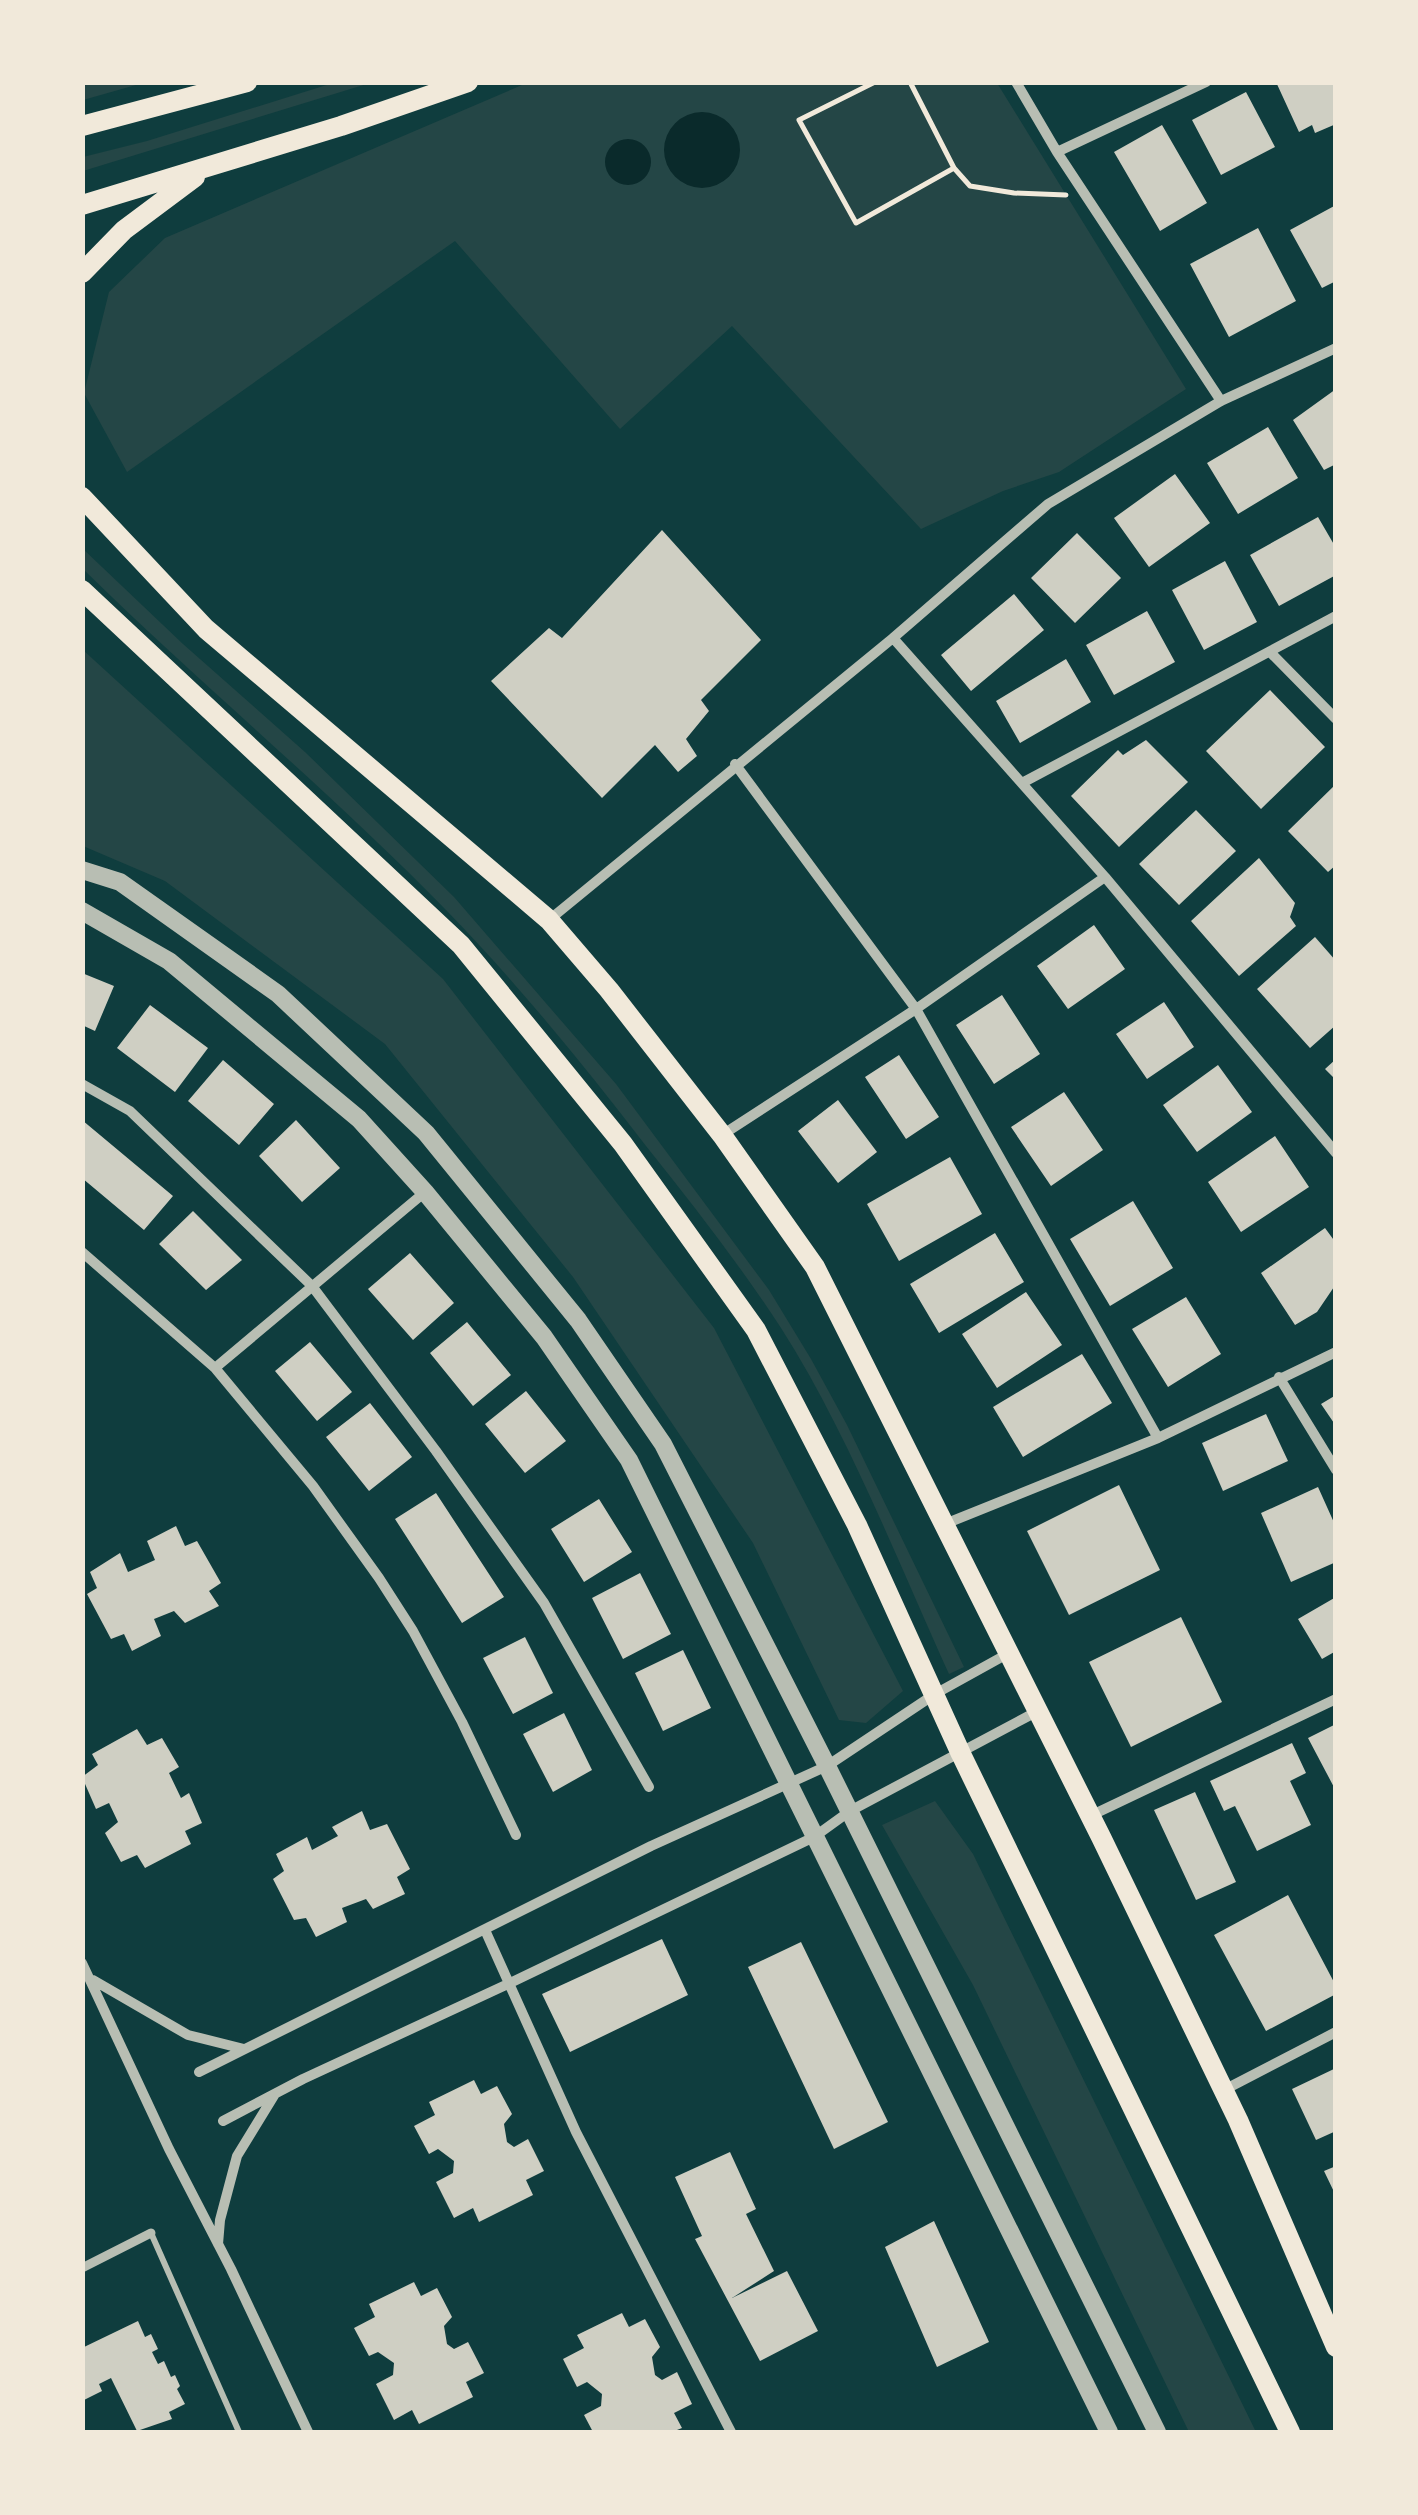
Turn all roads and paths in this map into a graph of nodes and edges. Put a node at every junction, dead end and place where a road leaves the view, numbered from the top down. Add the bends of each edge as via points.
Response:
1 (246, 82) edge
2 (468, 82) edge
3 (875, 82) edge
4 (910, 82) edge
5 (1016, 82) edge
6 (1206, 82) edge
7 (223, 86) edge
8 (82, 126) edge
9 (1057, 152) junction
10 (210, 166) junction
11 (954, 168) junction
12 (1086, 196) junction
13 (82, 205) edge
14 (82, 272) edge
15 (1336, 348) edge
16 (1221, 401) junction
17 (82, 498) edge
18 (82, 590) edge
19 (1336, 616) edge
20 (893, 638) junction
21 (1270, 652) junction
22 (1336, 719) edge
23 (736, 764) junction
24 (1022, 783) junction
25 (82, 870) edge
26 (1105, 876) junction
27 (82, 911) edge
28 (549, 920) junction
29 (916, 1009) junction
30 (82, 1084) edge
31 (722, 1135) junction
32 (1336, 1152) edge
33 (424, 1192) junction
34 (82, 1252) edge
35 (312, 1286) junction
36 (1336, 1352) edge
37 (215, 1368) junction
38 (1279, 1377) junction
39 (1158, 1438) junction
40 (1336, 1470) edge
41 (944, 1525) junction
42 (1009, 1653) junction
43 (935, 1694) junction
44 (1336, 1698) edge
45 (1038, 1711) junction
46 (960, 1754) junction
47 (828, 1766) junction
48 (790, 1782) junction
49 (648, 1788) dead end
50 (850, 1811) junction
51 (1090, 1816) junction
52 (516, 1835) dead end
53 (814, 1836) junction
54 (486, 1930) junction
55 (82, 1962) edge
56 (90, 1978) junction
57 (508, 1984) junction
58 (1336, 2032) edge
59 (245, 2049) junction
60 (199, 2072) dead end
61 (1224, 2090) junction
62 (276, 2094) junction
63 (223, 2121) dead end
64 (151, 2233) joint
65 (218, 2245) junction
66 (82, 2268) edge
67 (1336, 2346) edge
68 (239, 2432) edge
69 (308, 2432) edge
70 (731, 2432) edge
71 (1109, 2432) edge
72 (1157, 2432) edge
73 (1290, 2432) edge

1 - 7 main road
2 - 10 main road
3 - 11 path via 800,120 856,223
4 - 11 path
5 - 9 street
6 - 9 street
7 - 8 main road
9 - 12 street
10 - 13 main road
10 - 14 main road via 124,230
11 - 12 path via 970,186
12 - 16 street
15 - 16 street
16 - 20 street via 1048,504
17 - 28 main road via 206,629
18 - 43 main road via 462,946 623,1144 756,1330
19 - 21 street
20 - 23 street
20 - 24 street
21 - 22 street
21 - 24 street
23 - 28 street
23 - 29 street
24 - 26 street
25 - 47 street via 120,882 278,994 426,1134 578,1320 663,1444
26 - 29 street
26 - 32 street
27 - 33 street via 170,961 359,1119
28 - 31 main road
29 - 31 street
29 - 39 street
30 - 35 street via 130,1111
31 - 41 main road via 815,1268
33 - 35 street
33 - 48 street via 544,1337 629,1460
34 - 37 street
35 - 37 street
35 - 49 street via 544,1603
36 - 38 street
37 - 52 street via 379,1578 462,1722
38 - 39 street
38 - 40 street
39 - 41 street
41 - 42 main road
42 - 43 street
42 - 45 main road
43 - 46 main road
43 - 47 street
44 - 51 street
45 - 46 street
45 - 51 main road
46 - 50 street
46 - 73 main road
47 - 48 street
47 - 50 street
48 - 53 street
48 - 54 street
50 - 53 street
50 - 72 street
51 - 61 main road
53 - 57 street
53 - 71 street
54 - 57 street
54 - 59 street
55 - 56 street
56 - 59 street via 188,2034
56 - 65 street
57 - 62 street
57 - 70 street via 576,2132
58 - 61 street
59 - 60 street
61 - 67 main road
62 - 63 street
62 - 65 street via 237,2156
64 - 66 street
64 - 68 lane
65 - 69 street

